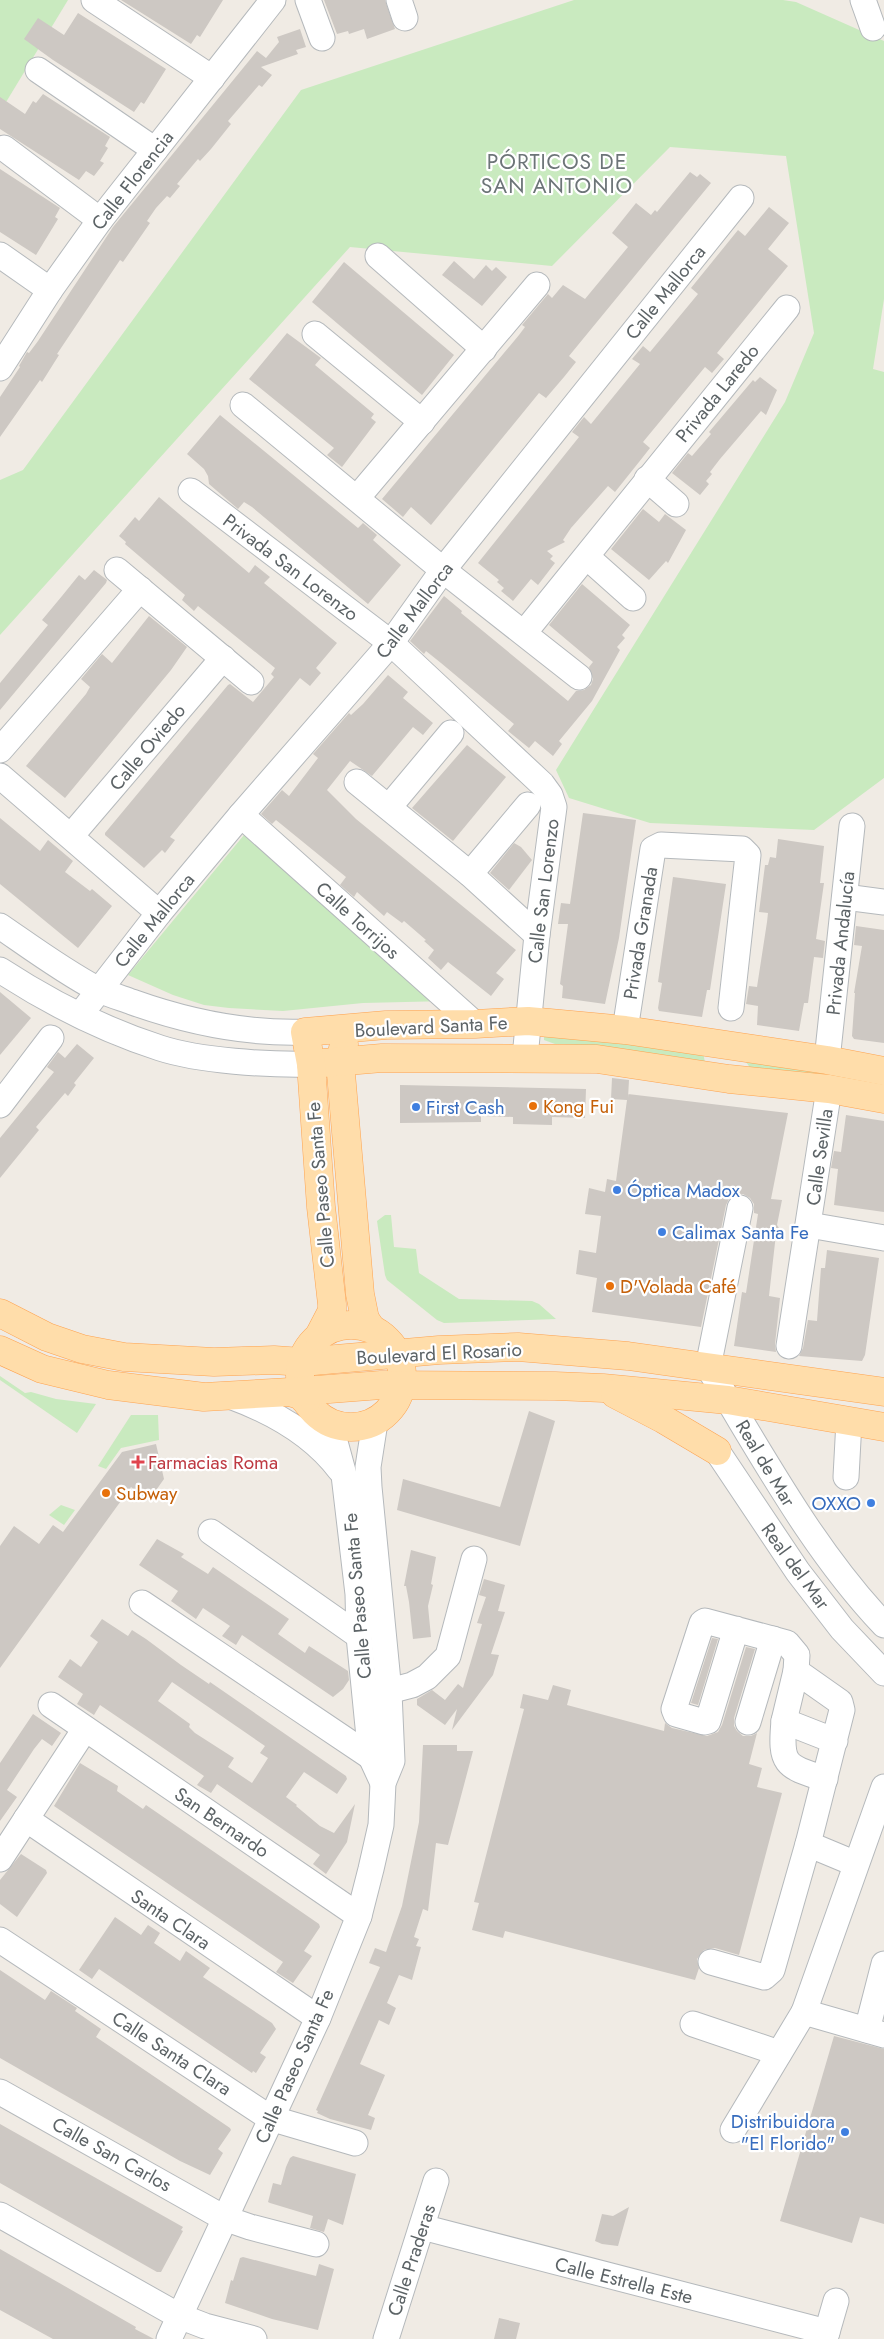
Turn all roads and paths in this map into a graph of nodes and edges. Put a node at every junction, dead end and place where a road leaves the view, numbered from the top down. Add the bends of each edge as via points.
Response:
1 (94, 0) edge
2 (308, 0) edge
3 (863, 0) edge
4 (264, 3) edge
5 (874, 28) dead end
6 (322, 38) dead end
7 (38, 70) dead end
8 (212, 78) junction
9 (4, 148) dead end
10 (155, 150) junction
11 (740, 198) dead end
12 (100, 220) junction
13 (0, 255) edge
14 (378, 256) dead end
15 (537, 285) dead end
16 (50, 290) junction
17 (787, 308) dead end
18 (315, 334) dead end
19 (484, 349) junction
20 (1, 364) edge
21 (243, 405) dead end
22 (422, 422) junction
23 (647, 479) junction
24 (192, 491) dead end
25 (358, 498) junction
26 (676, 504) dead end
27 (587, 557) junction
28 (116, 570) dead end
29 (443, 570) junction
30 (140, 589) junction
31 (633, 598) dead end
32 (524, 633) junction
33 (391, 643) junction
34 (223, 658) junction
35 (579, 677) dead end
36 (251, 682) dead end
37 (451, 733) dead end
38 (0, 750) edge
39 (0, 776) edge
40 (357, 782) dead end
41 (528, 805) dead end
42 (389, 807) junction
43 (241, 815) junction
44 (852, 826) dead end
45 (71, 836) junction
46 (470, 874) junction
47 (845, 897) junction
48 (884, 902) edge
49 (160, 913) junction
50 (0, 926) edge
51 (537, 935) junction
52 (0, 970) edge
53 (98, 990) junction
54 (731, 1008) dead end
55 (80, 1015) junction
56 (528, 1021) junction
57 (475, 1024) junction
58 (348, 1030) junction
59 (625, 1030) junction
60 (305, 1032) junction
61 (51, 1038) dead end
62 (734, 1047) junction
63 (525, 1057) junction
64 (827, 1060) junction
65 (340, 1062) junction
66 (311, 1064) junction
67 (884, 1071) edge
68 (730, 1078) junction
69 (829, 1089) junction
70 (884, 1099) edge
71 (0, 1105) edge
72 (351, 1203) junction
73 (321, 1207) junction
74 (740, 1208) dead end
75 (809, 1225) junction
76 (884, 1238) edge
77 (0, 1313) edge
78 (383, 1339) junction
79 (789, 1346) dead end
80 (310, 1349) junction
81 (0, 1350) edge
82 (708, 1367) junction
83 (603, 1388) junction
84 (884, 1392) edge
85 (230, 1396) junction
86 (299, 1399) junction
87 (728, 1400) junction
88 (389, 1405) junction
89 (849, 1421) junction
90 (884, 1427) edge
91 (717, 1451) joint
92 (344, 1475) junction
93 (846, 1477) dead end
94 (211, 1532) dead end
95 (474, 1560) dead end
96 (142, 1603) dead end
97 (884, 1625) edge
98 (736, 1629) dead end
99 (359, 1636) junction
100 (773, 1639) junction
101 (796, 1671) junction
102 (884, 1673) edge
103 (378, 1694) junction
104 (51, 1705) dead end
105 (748, 1722) dead end
106 (784, 1722) junction
107 (85, 1729) junction
108 (834, 1741) junction
109 (382, 1767) junction
110 (825, 1779) junction
111 (884, 1787) edge
112 (26, 1819) junction
113 (808, 1844) junction
114 (0, 1860) edge
115 (856, 1864) junction
116 (359, 1916) junction
117 (0, 1940) edge
118 (711, 1962) dead end
119 (884, 1964) edge
120 (804, 2012) junction
121 (318, 2018) junction
122 (693, 2024) dead end
123 (876, 2032) edge
124 (779, 2053) junction
125 (0, 2092) edge
126 (270, 2118) junction
127 (733, 2130) dead end
128 (355, 2143) dead end
129 (436, 2181) dead end
130 (0, 2216) edge
131 (224, 2218) junction
132 (422, 2228) junction
133 (316, 2244) dead end
134 (836, 2301) dead end
135 (179, 2316) junction
136 (826, 2335) edge
137 (169, 2339) edge
138 (254, 2339) edge
139 (386, 2339) edge

1 - 8 street
2 - 6 street
3 - 5 street
4 - 8 street, Calle Florencia
7 - 10 street
8 - 10 street, Calle Florencia
9 - 12 street
10 - 12 street, Calle Florencia
11 - 29 street, Calle Mallorca
12 - 16 street, Calle Florencia
13 - 16 street
14 - 19 street
15 - 19 street
16 - 20 street, Calle Florencia
17 - 23 street, Privada Laredo
18 - 22 street
19 - 22 street
21 - 25 street
22 - 25 street
23 - 26 street
23 - 27 street, Privada Laredo
24 - 33 street, Privada San Lorenzo
25 - 29 street
27 - 31 street
27 - 32 street, Privada Laredo
28 - 30 street
29 - 32 street
29 - 33 street, Calle Mallorca
30 - 34 street
30 - 38 street
32 - 35 street
33 - 43 street, Calle Mallorca
33 - 51 street, Calle San Lorenzo via 550,795 554,807
34 - 36 street
34 - 45 street, Calle Oviedo
37 - 42 street
39 - 45 street
40 - 42 street
41 - 46 street
42 - 46 street
43 - 49 street, Calle Mallorca
43 - 57 street, Calle Torrijos
44 - 47 street, Privada Andalucía
45 - 49 street
46 - 51 street
47 - 48 street
47 - 64 street, Privada Andalucía
49 - 53 street, Calle Mallorca
50 - 53 street, Boulevard Santa Fe
51 - 56 street, Calle San Lorenzo
52 - 55 street, Boulevard Santa Fe
53 - 55 street, Calle Mallorca
53 - 60 street, Boulevard Santa Fe via 203,1024 278,1033
54 - 59 street, Privada Granada via 748,855 742,849 660,845 653,849
55 - 66 street, Boulevard Santa Fe via 162,1049 280,1065
56 - 57 main road, Boulevard Santa Fe
56 - 59 main road, Boulevard Santa Fe
56 - 63 street, Calle San Lorenzo
57 - 58 main road, Boulevard Santa Fe via 386,1025
58 - 60 main road, Boulevard Santa Fe
58 - 65 main road, Calle Paseo Santa Fe
59 - 62 main road, Boulevard Santa Fe
60 - 66 main road, Calle Paseo Santa Fe
61 - 71 street
62 - 64 main road, Boulevard Santa Fe
62 - 68 street
63 - 65 main road, Boulevard Santa Fe via 382,1058
63 - 68 main road, Boulevard Santa Fe via 620,1061
64 - 67 main road, Boulevard Santa Fe
65 - 66 main road, Boulevard Santa Fe
65 - 72 main road, Calle Paseo Santa Fe
66 - 73 main road, Calle Paseo Santa Fe
68 - 69 main road, Boulevard Santa Fe
69 - 70 main road, Boulevard Santa Fe
69 - 75 street, Calle Sevilla
72 - 73 street
72 - 78 main road, Calle Paseo Santa Fe via 360,1303 365,1319
73 - 80 main road, Calle Paseo Santa Fe via 332,1311
74 - 82 street
75 - 76 street, Calle Sevilla
75 - 79 street, Calle Sevilla
77 - 80 main road, Boulevard El Rosario via 47,1337 82,1349 124,1357 214,1362 274,1360
78 - 80 main road, Boulevard El Rosario
78 - 80 main road via 353,1324 335,1327
78 - 82 main road, Boulevard El Rosario via 439,1350 518,1347 575,1350
78 - 88 main road, Calle Paseo Santa Fe via 400,1360 403,1376
80 - 86 main road via 300,1376
81 - 85 main road, Boulevard El Rosario via 42,1369 108,1384 178,1395
82 - 84 main road, Boulevard El Rosario
82 - 87 street, Real de Mar
83 - 87 main road, Boulevard El Rosario
83 - 88 main road, Boulevard El Rosario via 434,1386
83 - 91 main road
85 - 86 main road, Boulevard El Rosario
85 - 92 street, Boulevard El Rosario via 276,1416 327,1453
86 - 88 main road, Boulevard El Rosario via 381,1385
86 - 88 main road via 328,1422 344,1427 359,1427
86 - 92 street, Calle Paseo Santa Fe via 334,1442
87 - 89 main road, Boulevard El Rosario
87 - 97 street, Real de Mar via 798,1517
88 - 103 street, Calle Paseo Santa Fe via 368,1467
89 - 90 main road, Boulevard El Rosario
89 - 93 street
91 - 102 street, Real del Mar via 798,1572 842,1629
92 - 99 street, Calle Paseo Santa Fe via 358,1594
94 - 99 street
95 - 103 street via 448,1656 427,1677
96 - 109 street
98 - 100 street
99 - 103 street, Calle Paseo Santa Fe
100 - 101 street via 788,1643 797,1655
100 - 105 street
101 - 106 street
101 - 108 street via 840,1702 842,1710
103 - 109 street, Calle Paseo Santa Fe
104 - 107 street, San Bernardo
106 - 108 street
106 - 110 street via 782,1744 785,1759 793,1769
107 - 112 street
107 - 116 street, San Bernardo
108 - 110 street
109 - 116 street, Calle Paseo Santa Fe via 381,1825
110 - 113 street
111 - 115 street
112 - 114 street
112 - 121 street, Santa Clara
113 - 115 street
113 - 118 street via 772,1970 764,1977
115 - 120 street
116 - 121 street, Calle Paseo Santa Fe
117 - 126 street, Calle Santa Clara
119 - 123 street
120 - 123 street
120 - 124 street
121 - 126 street, Calle Paseo Santa Fe
122 - 124 street
124 - 127 street
125 - 131 street, Calle San Carlos
126 - 128 street, Calle Santa Clara
126 - 131 street, Calle Paseo Santa Fe
129 - 132 street, Calle Praderas
130 - 135 street
131 - 133 street, Calle San Carlos
131 - 135 street, Calle Paseo Santa Fe
132 - 136 street, Calle Estrella Este
132 - 139 street, Calle Praderas
134 - 136 street
135 - 137 street, Calle Paseo Santa Fe
135 - 138 street

